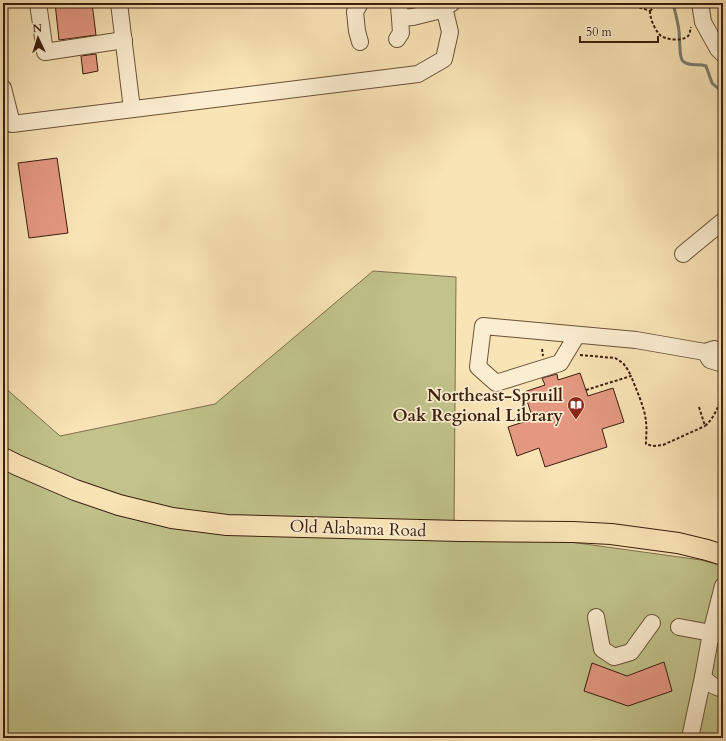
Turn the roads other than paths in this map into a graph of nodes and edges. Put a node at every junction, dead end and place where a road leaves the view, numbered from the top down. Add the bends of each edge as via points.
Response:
1 (38, 3) edge
2 (119, 3) edge
3 (359, 5) dead end
4 (449, 5) edge
5 (427, 8) edge
6 (701, 9) edge
7 (398, 11) edge
8 (397, 39) dead end
9 (124, 40) junction
10 (360, 42) dead end
11 (723, 54) edge
12 (3, 88) edge
13 (132, 109) junction
14 (723, 221) edge
15 (683, 254) dead end
16 (577, 335) junction
17 (723, 351) edge
18 (705, 352) junction
19 (723, 364) edge
20 (3, 458) edge
21 (723, 555) edge
22 (723, 586) edge
23 (596, 617) dead end
24 (652, 622) dead end
25 (679, 627) dead end
26 (717, 634) edge
27 (703, 677) junction
28 (723, 689) edge
29 (690, 738) edge

1 - 9 lane via 45,52
2 - 9 lane
3 - 10 lane via 355,12
4 - 5 lane via 437,11
4 - 13 lane via 450,32 444,58 418,74
5 - 7 lane via 413,17
6 - 11 lane via 703,22
7 - 8 lane via 401,33
9 - 13 lane
12 - 13 lane via 12,124
14 - 15 lane
16 - 16 lane via 560,363 496,383 478,367 483,326
16 - 18 lane via 646,341
17 - 18 lane via 714,349
18 - 19 lane via 710,360
20 - 21 main road, Old Alabama Road via 75,490 119,505 172,518 227,525 611,534 678,543
22 - 26 lane
23 - 24 lane via 602,649 614,657 631,652
25 - 26 lane
26 - 27 lane
27 - 28 lane via 715,687
27 - 29 lane

